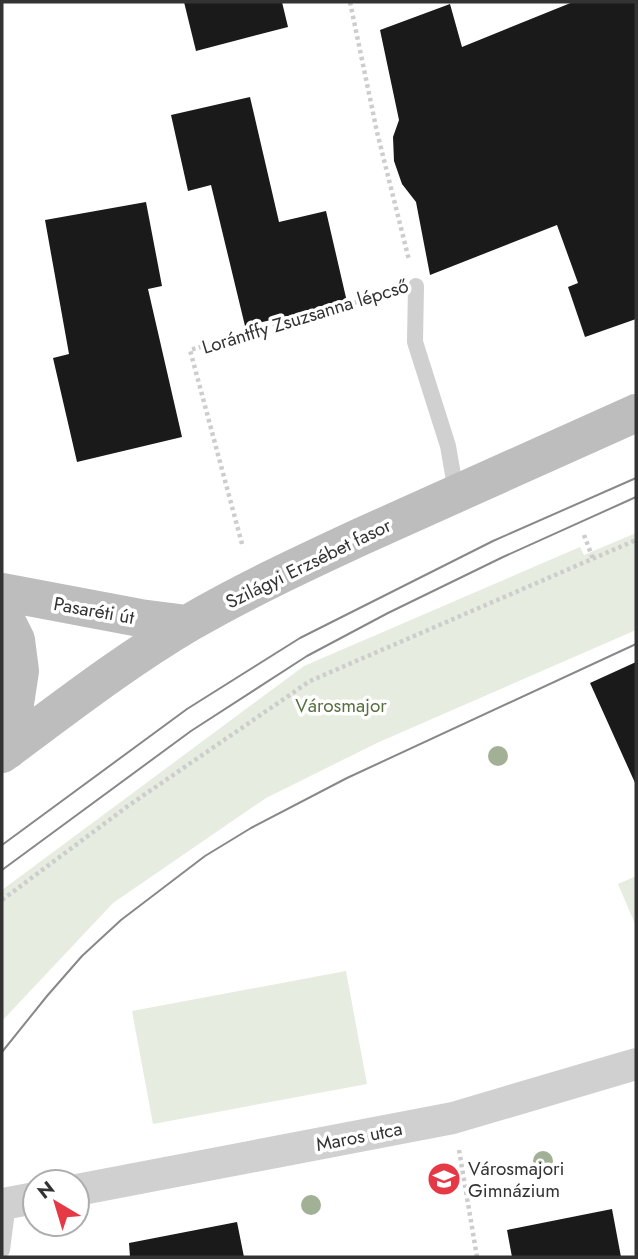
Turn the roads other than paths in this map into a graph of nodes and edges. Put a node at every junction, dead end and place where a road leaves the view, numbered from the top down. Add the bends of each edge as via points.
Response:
1 (416, 286) road end
2 (636, 413) edge
3 (456, 492) junction
4 (2, 592) edge
5 (2, 612) edge
6 (187, 624) junction
7 (5, 752) edge
8 (636, 1064) edge
9 (91, 1187) edge
10 (21, 1203) edge
11 (2, 1250) edge

1 - 3 lane via 415,342 448,446
2 - 3 main road, Szilágyi Erzsébet fasor
3 - 6 main road, Szilágyi Erzsébet fasor
4 - 6 main road, Pasaréti út
5 - 7 main road via 16,640 20,671
6 - 7 main road, Szilágyi Erzsébet fasor
8 - 9 street, Maros utca via 453,1118
10 - 11 lane

